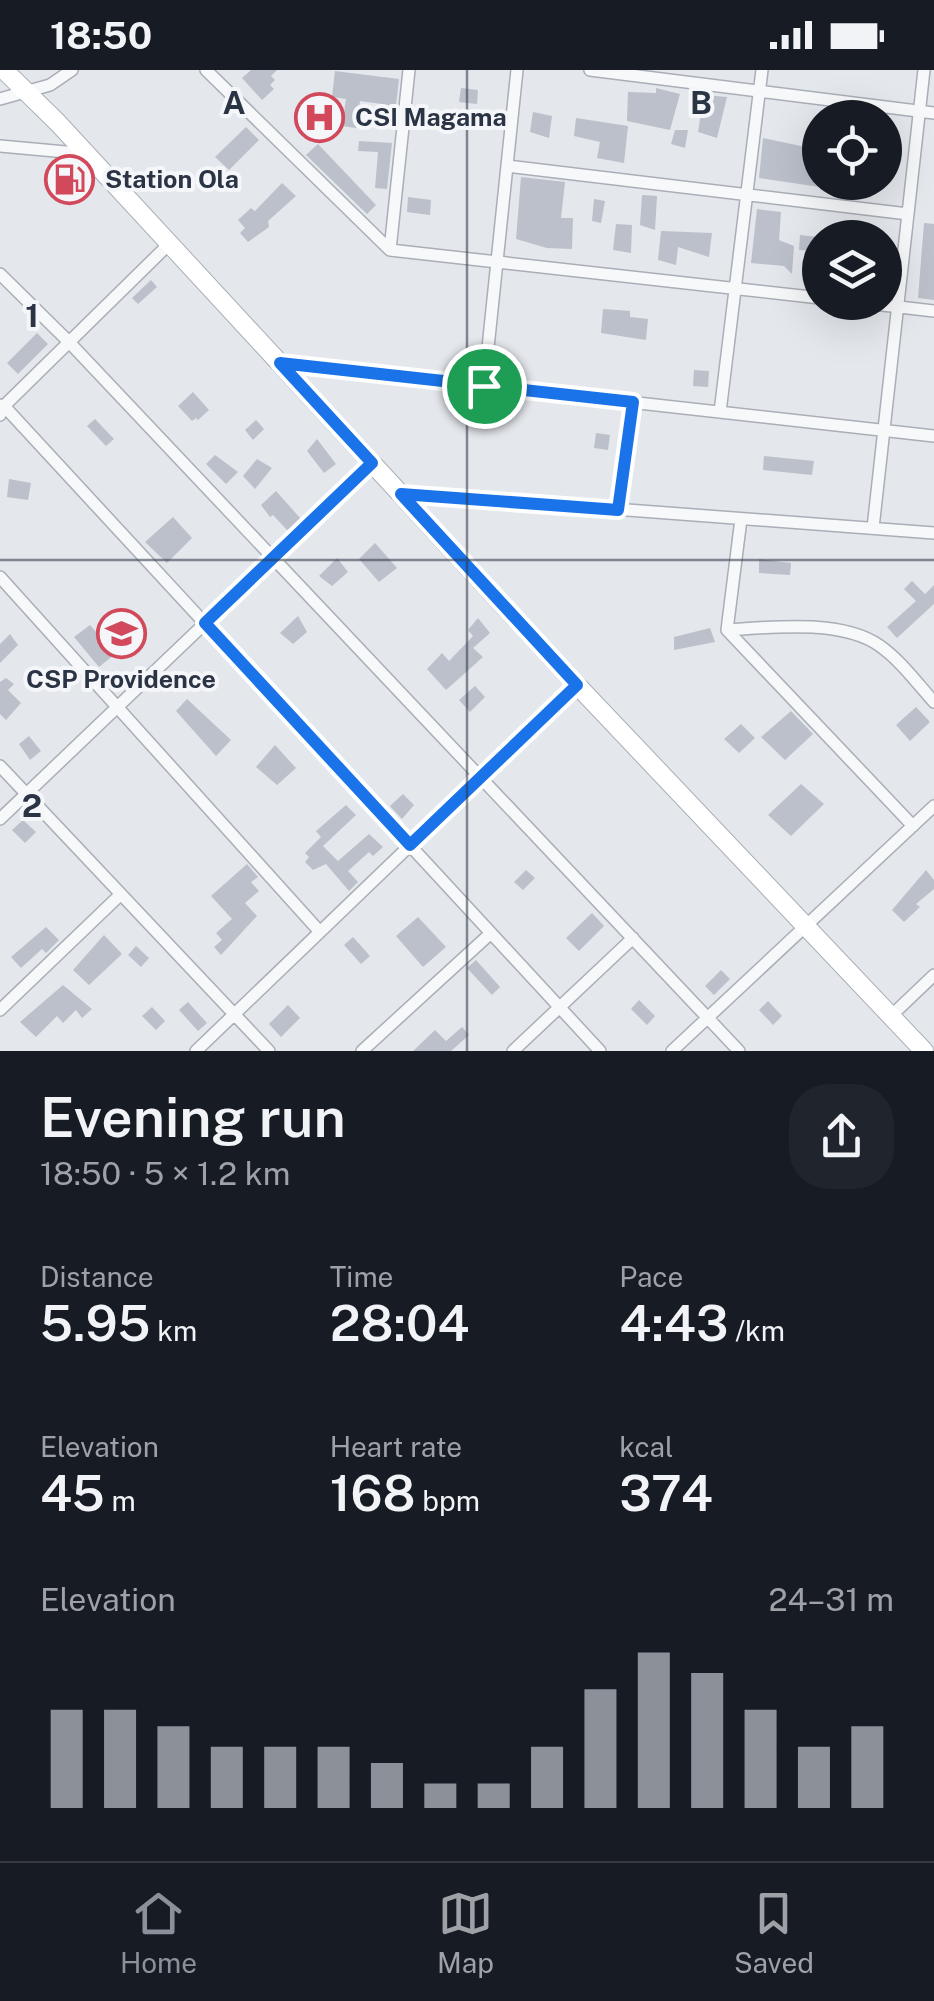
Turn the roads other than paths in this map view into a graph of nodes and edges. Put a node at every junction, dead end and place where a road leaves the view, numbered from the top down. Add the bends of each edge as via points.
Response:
1 (4, 70) edge
2 (20, 70) edge
3 (72, 70) edge
4 (206, 70) edge
5 (409, 70) edge
6 (516, 70) edge
7 (590, 70) edge
8 (762, 70) edge
9 (924, 70) edge
10 (760, 90) junction
11 (34, 96) junction
12 (0, 99) edge
13 (920, 110) junction
14 (934, 112) edge
15 (0, 146) edge
16 (88, 154) junction
17 (507, 166) junction
18 (748, 195) junction
19 (908, 214) junction
20 (169, 244) junction
21 (390, 250) junction
22 (497, 262) junction
23 (902, 270) edge
24 (0, 274) edge
25 (735, 289) junction
26 (802, 296) edge
27 (902, 307) edge
28 (934, 311) edge
29 (897, 320) edge
30 (69, 342) junction
31 (280, 363) junction
32 (484, 386) junction
33 (633, 402) junction
34 (2, 408) edge
35 (720, 412) junction
36 (884, 430) junction
37 (934, 436) edge
38 (372, 463) junction
39 (401, 494) junction
40 (618, 510) junction
41 (742, 518) junction
42 (872, 528) junction
43 (920, 532) junction
44 (934, 533) edge
45 (934, 548) edge
46 (274, 558) junction
47 (2, 583) edge
48 (205, 623) junction
49 (727, 630) junction
50 (577, 685) junction
51 (934, 702) edge
52 (117, 708) junction
53 (0, 766) edge
54 (481, 778) junction
55 (26, 794) junction
56 (934, 806) edge
57 (0, 819) edge
58 (913, 826) junction
59 (410, 845) junction
60 (122, 894) junction
61 (807, 925) junction
62 (320, 932) junction
63 (491, 933) junction
64 (633, 938) junction
65 (934, 975) edge
66 (560, 1007) junction
67 (0, 1010) edge
68 (234, 1014) junction
69 (891, 1016) junction
70 (708, 1018) junction
71 (196, 1051) edge
72 (269, 1051) edge
73 (362, 1051) edge
74 (513, 1051) edge
75 (600, 1051) edge
76 (672, 1051) edge
77 (739, 1051) edge
78 (924, 1051) edge

1 - 11 main road
2 - 11 main road
3 - 11 street
4 - 21 street
5 - 21 street
6 - 17 street
7 - 10 street
8 - 10 street
9 - 13 street
10 - 13 street
10 - 18 street
11 - 12 street
11 - 16 main road
13 - 14 street
13 - 19 street
15 - 16 street
16 - 20 main road
17 - 18 street
17 - 22 street
18 - 19 street
18 - 25 street
19 - 23 street
20 - 30 street
20 - 31 main road
21 - 22 street
22 - 25 street
22 - 32 street
24 - 30 street
25 - 26 street
25 - 35 street
27 - 28 street
29 - 36 street
30 - 34 street
30 - 46 street
31 - 32 street
31 - 38 main road
32 - 33 street
33 - 35 street
33 - 40 street
34 - 48 street
35 - 36 street
36 - 37 street
36 - 42 street
38 - 39 main road
38 - 46 street
39 - 40 street
39 - 50 main road
40 - 41 street
41 - 42 street
41 - 49 street
42 - 43 street
43 - 44 street
43 - 45 street
46 - 48 street
46 - 54 street
47 - 52 street
48 - 52 street
48 - 59 street
49 - 51 street via 804,627 866,638
49 - 58 street
50 - 54 street
50 - 61 main road
52 - 55 street
52 - 62 street
53 - 55 street
54 - 59 street
54 - 64 street
55 - 57 street
55 - 60 street
56 - 58 street
58 - 61 street
59 - 62 street
59 - 63 street
60 - 67 street
60 - 68 street
61 - 69 main road
61 - 70 street
62 - 68 street
63 - 66 street
63 - 73 street
64 - 66 street
64 - 70 street
65 - 69 street
66 - 74 street
66 - 75 street
68 - 71 street
68 - 72 street
69 - 78 main road
70 - 76 street
70 - 77 street

